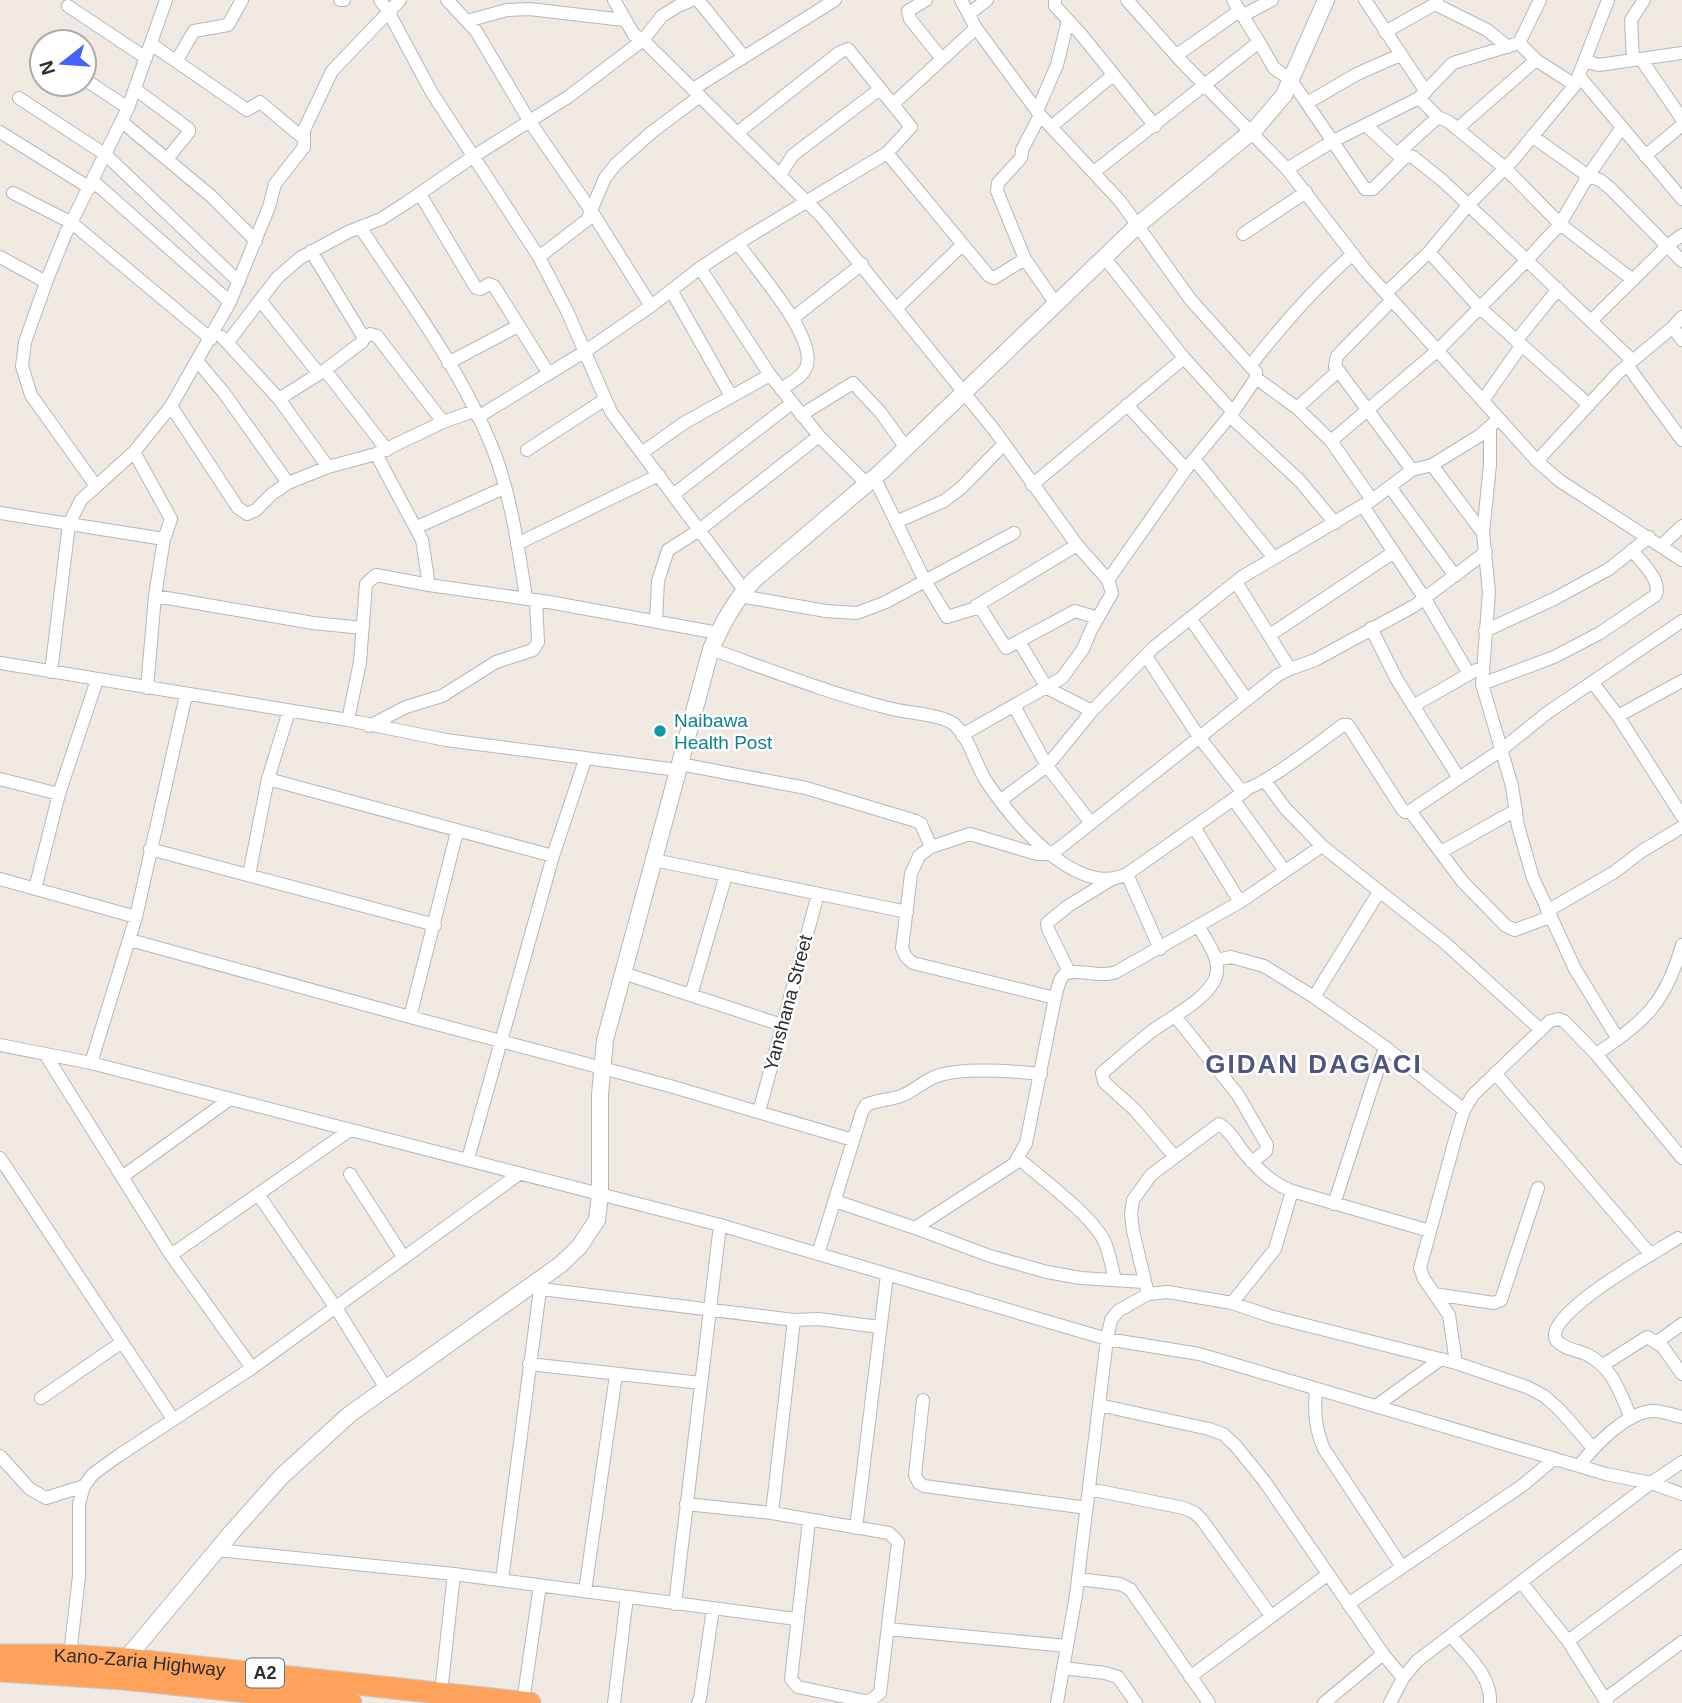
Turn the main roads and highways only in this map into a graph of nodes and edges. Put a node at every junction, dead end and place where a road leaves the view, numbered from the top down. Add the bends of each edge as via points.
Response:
1 (0, 1655) edge
2 (125, 1669) junction
3 (0, 1671) edge
4 (526, 1702) edge
5 (351, 1703) edge

1 - 2 highway, Kano-Zaria Highway / A2 via 70,1655
2 - 3 highway, Kano-Zaria Highway / A2
2 - 4 highway, Kano-Zaria Highway / A2
2 - 5 highway, Kano-Zaria Highway / A2

